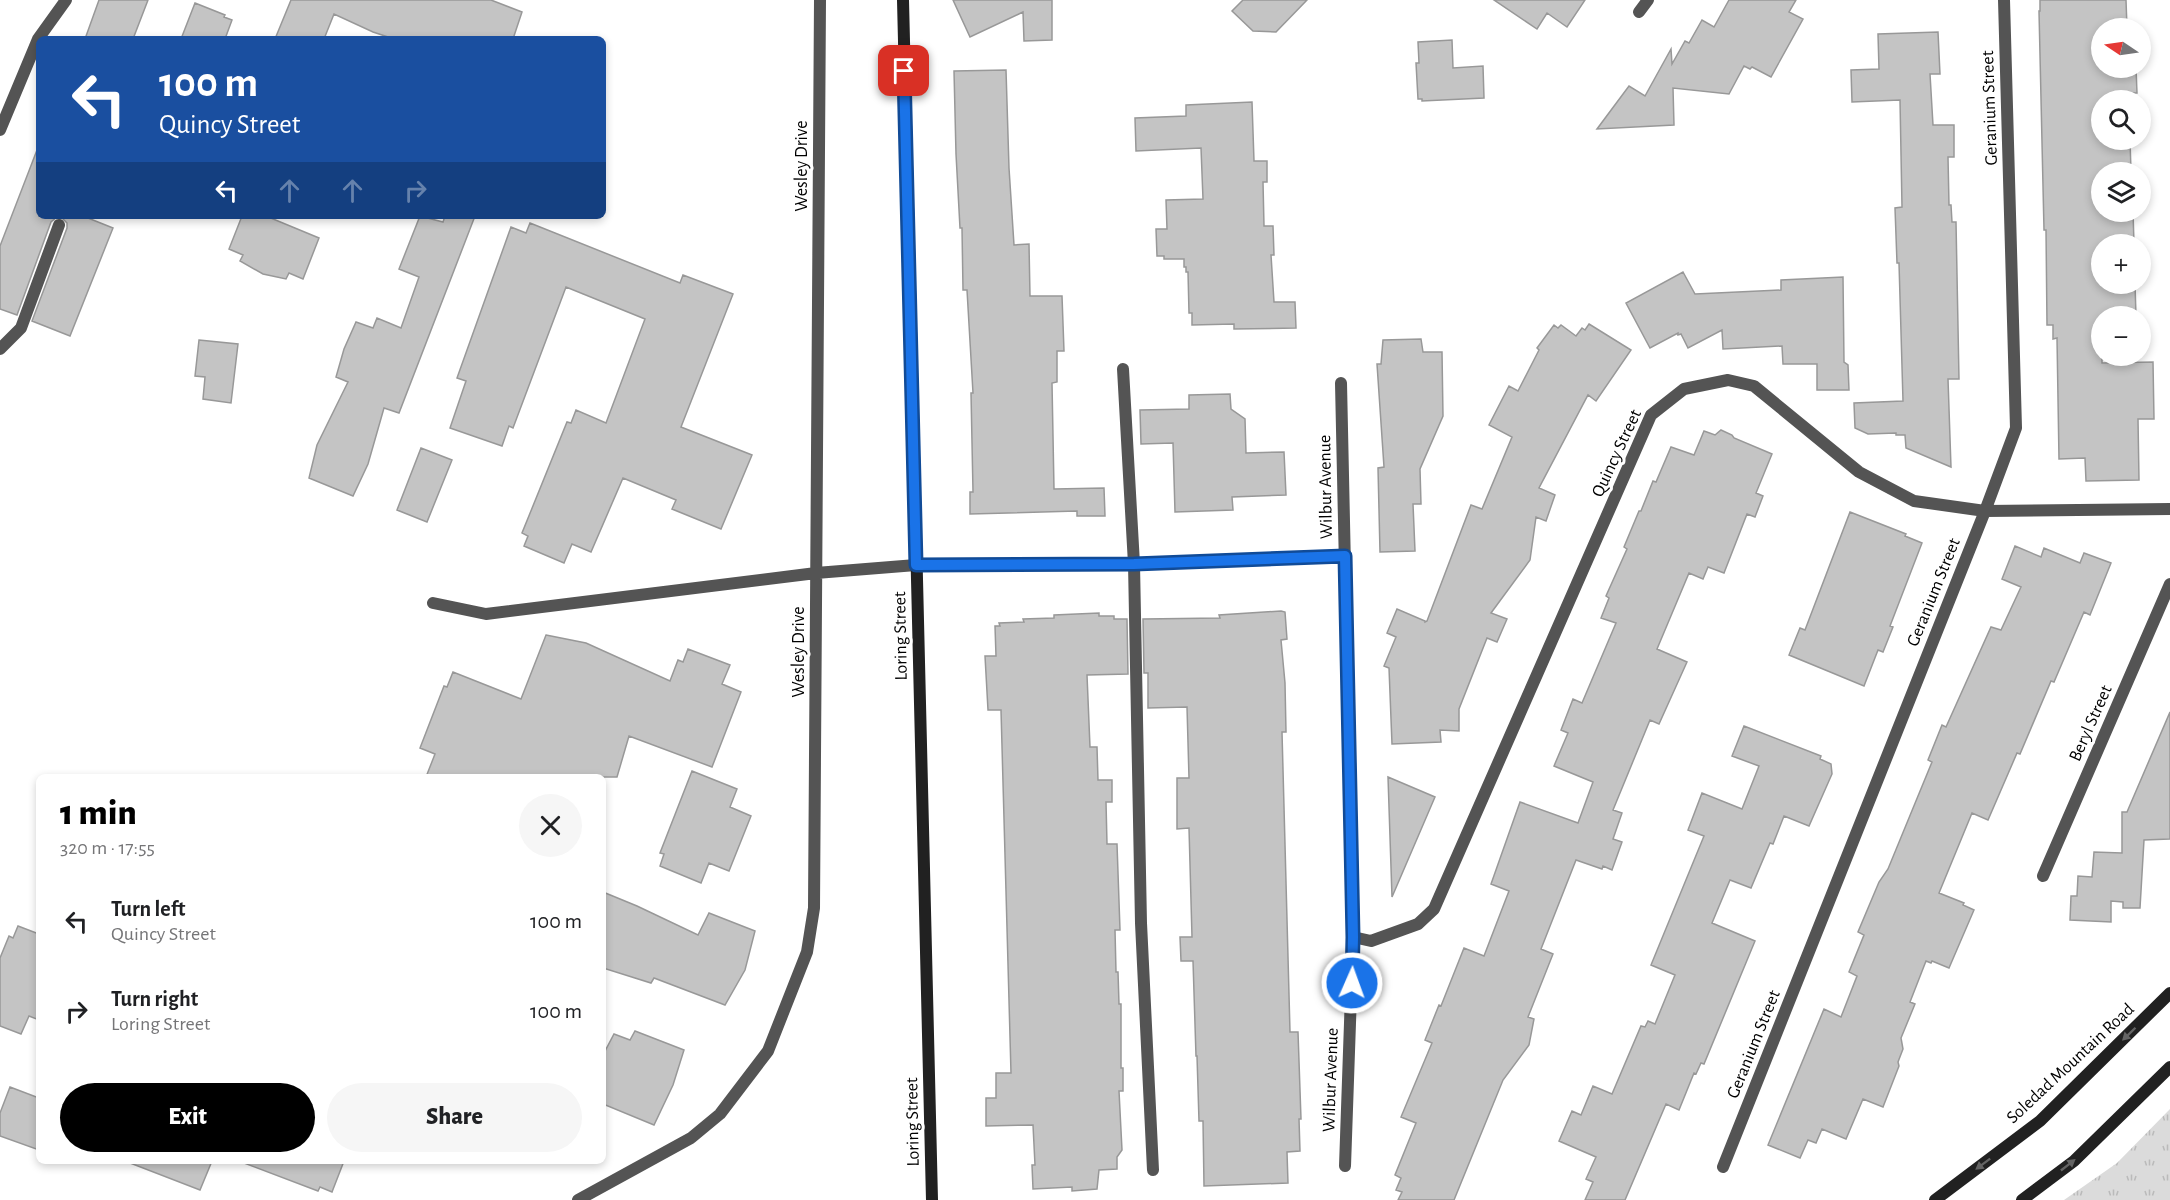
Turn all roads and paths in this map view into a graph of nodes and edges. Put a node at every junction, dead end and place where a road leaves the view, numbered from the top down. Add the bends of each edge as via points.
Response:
1 (66, 0) edge
2 (820, 0) edge
3 (903, 0) edge
4 (1648, 0) edge
5 (2004, 0) edge
6 (1640, 12) dead end
7 (40, 36) edge
8 (36, 44) edge
9 (0, 130) edge
10 (59, 225) dead end
11 (0, 349) edge
12 (1123, 369) dead end
13 (1341, 383) dead end
14 (2170, 509) edge
15 (1985, 511) junction
16 (1345, 556) junction
17 (1134, 564) junction
18 (916, 565) junction
19 (816, 573) junction
20 (2170, 584) edge
21 (433, 603) dead end
22 (2043, 876) dead end
23 (1353, 937) junction
24 (2170, 993) edge
25 (2170, 1067) edge
26 (1346, 1166) dead end
27 (1723, 1167) dead end
28 (1153, 1170) dead end
29 (578, 1200) edge
30 (932, 1200) edge
31 (1935, 1200) edge
32 (2022, 1200) edge

1 - 7 street
2 - 19 street, Wesley Drive
3 - 18 street, Loring Street
4 - 6 street
5 - 15 street, Geranium Street via 2016,428
8 - 9 street
10 - 11 street via 21,328
12 - 17 street
13 - 16 street, Wilbur Avenue
14 - 15 street, Quincy Street
15 - 23 street, Quincy Street via 1914,501 1858,472 1754,386 1728,380 1684,389 1651,415 1434,909 1418,924 1371,941
15 - 27 street, Geranium Street
16 - 17 street
16 - 23 street, Wilbur Avenue
17 - 18 street
17 - 28 street via 1141,923
18 - 19 street
18 - 30 street, Loring Street
19 - 21 street via 486,614
19 - 29 street, Wesley Drive via 814,908 807,952 768,1051 720,1114 692,1138
20 - 22 street, Beryl Street
23 - 26 street, Wilbur Avenue
24 -> 31 street, Soledad Mountain Road via 2040,1121
32 -> 25 street via 2074,1161

